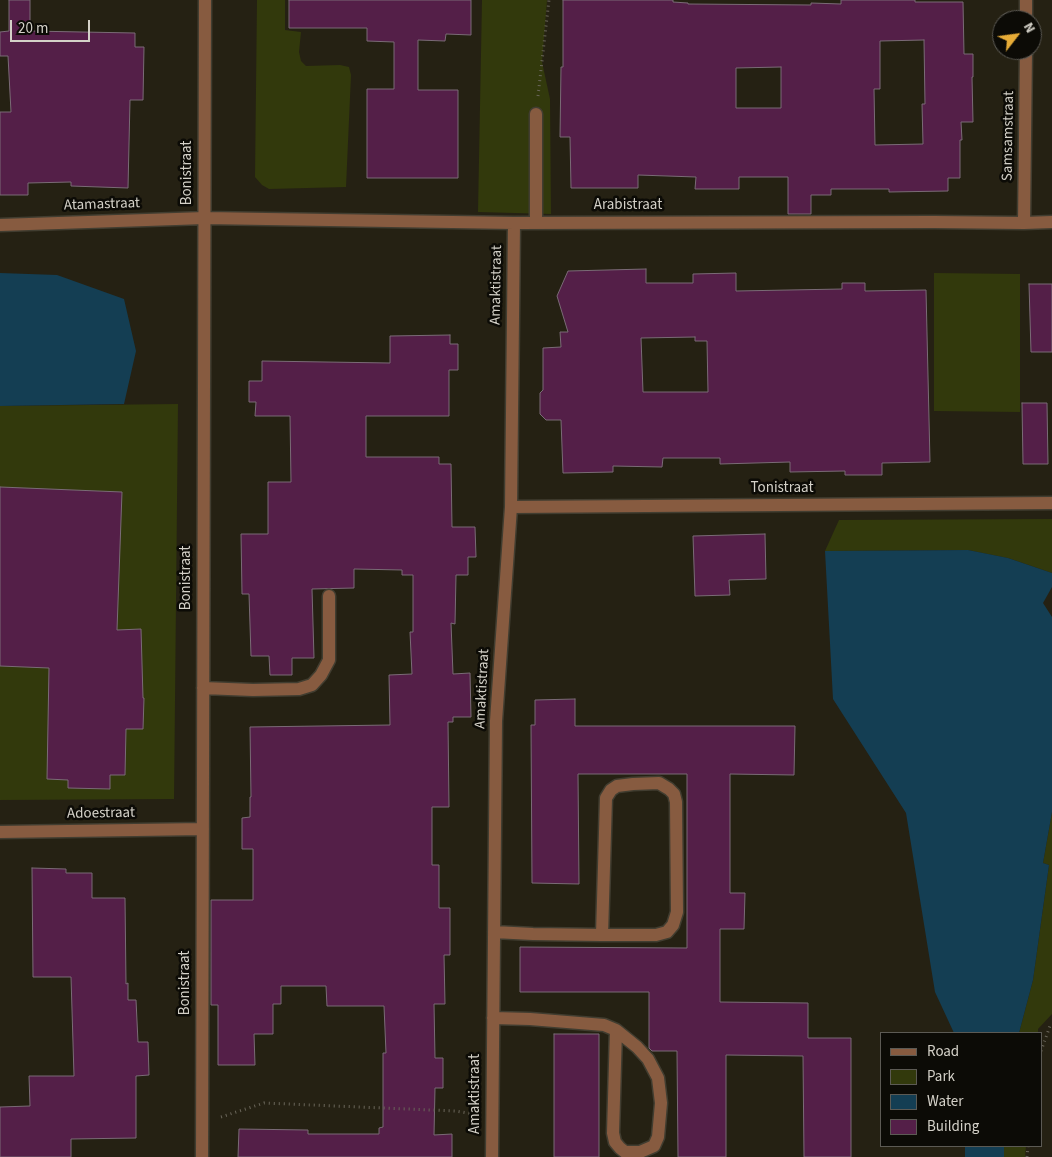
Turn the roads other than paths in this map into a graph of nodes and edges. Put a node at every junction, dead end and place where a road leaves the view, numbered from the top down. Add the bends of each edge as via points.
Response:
1 (205, 0) edge
2 (1026, 60) edge
3 (536, 114) road end
4 (204, 218) junction
5 (1052, 222) edge
6 (514, 223) junction
7 (536, 223) junction
8 (1024, 223) junction
9 (0, 225) edge
10 (1052, 504) edge
11 (511, 507) junction
12 (329, 596) dead end
13 (203, 688) junction
14 (203, 829) junction
15 (0, 832) edge
16 (494, 932) junction
17 (602, 935) junction
18 (493, 1018) junction
19 (616, 1030) junction
20 (202, 1157) edge
21 (492, 1157) edge

1 - 4 street, Bonistraat
2 - 8 street, Samsamstraat
3 - 7 street
4 - 6 street, Arabistraat
4 - 9 street, Atamastraat
4 - 13 street, Bonistraat
5 - 8 street, Arabistraat
6 - 7 street, Arabistraat
6 - 11 street, Amaktistraat
7 - 8 street, Arabistraat
10 - 11 street, Tonistraat
11 - 16 street, Amaktistraat via 496,721
12 - 13 street via 330,660 312,685 299,689
13 - 14 street, Bonistraat
14 - 15 street, Adoestraat
14 - 20 street, Bonistraat
16 - 17 street
16 - 18 street, Amaktistraat
17 - 17 street via 656,935 667,932 673,925 677,912 676,802 674,794 659,783 617,786 606,798
18 - 19 street via 604,1025
18 - 21 street, Amaktistraat
19 - 19 street via 648,1059 658,1078 661,1103 658,1137 654,1146 640,1152 625,1152 615,1142 613,1133

